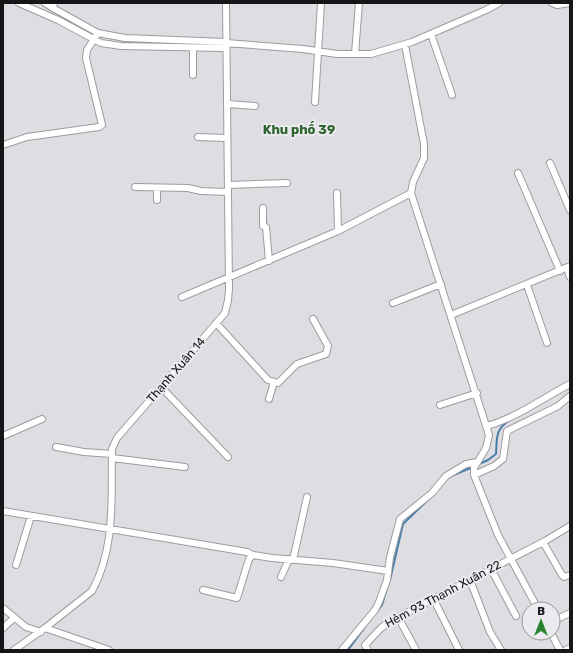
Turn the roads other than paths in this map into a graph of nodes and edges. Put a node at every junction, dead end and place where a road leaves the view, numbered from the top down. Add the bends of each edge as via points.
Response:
1 (19, 3) edge
2 (45, 3) edge
3 (226, 3) edge
4 (321, 3) edge
5 (359, 3) edge
6 (499, 3) edge
7 (552, 3) edge
8 (570, 3) edge
9 (54, 6) edge
10 (98, 33) junction
11 (431, 34) junction
12 (94, 40) junction
13 (226, 44) junction
14 (405, 44) junction
15 (193, 48) junction
16 (318, 51) junction
17 (355, 54) junction
18 (193, 75) dead end
19 (452, 95) dead end
20 (315, 102) dead end
21 (227, 104) junction
22 (255, 106) dead end
23 (198, 137) dead end
24 (227, 138) junction
25 (3, 145) edge
26 (550, 163) dead end
27 (518, 173) dead end
28 (287, 183) dead end
29 (228, 184) junction
30 (135, 187) dead end
31 (157, 188) junction
32 (228, 192) junction
33 (337, 193) dead end
34 (411, 193) junction
35 (157, 200) dead end
36 (263, 208) dead end
37 (570, 210) edge
38 (338, 231) junction
39 (269, 260) junction
40 (568, 267) edge
41 (560, 271) junction
42 (570, 277) edge
43 (229, 278) junction
44 (441, 284) junction
45 (527, 285) junction
46 (182, 297) dead end
47 (393, 303) dead end
48 (451, 315) junction
49 (313, 319) dead end
50 (216, 323) junction
51 (547, 343) dead end
52 (274, 382) junction
53 (570, 384) edge
54 (161, 387) junction
55 (477, 393) junction
56 (570, 396) edge
57 (269, 399) dead end
58 (440, 405) dead end
59 (42, 419) dead end
60 (487, 426) junction
61 (3, 436) edge
62 (56, 447) dead end
63 (112, 456) junction
64 (228, 457) dead end
65 (476, 462) junction
66 (185, 467) dead end
67 (474, 475) junction
68 (307, 498) dead end
69 (3, 511) edge
70 (31, 516) junction
71 (570, 526) edge
72 (111, 529) junction
73 (543, 542) junction
74 (253, 555) junction
75 (291, 559) junction
76 (510, 559) junction
77 (16, 565) dead end
78 (491, 569) junction
79 (388, 571) junction
80 (570, 575) edge
81 (281, 577) dead end
82 (470, 580) junction
83 (203, 590) dead end
84 (434, 600) junction
85 (534, 601) edge
86 (3, 608) edge
87 (570, 613) edge
88 (516, 616) dead end
89 (398, 617) junction
90 (14, 618) junction
91 (561, 618) edge
92 (3, 628) edge
93 (43, 630) junction
94 (555, 641) edge
95 (365, 648) edge
96 (570, 648) edge
97 (14, 650) edge
98 (109, 650) edge
99 (342, 650) edge
100 (416, 650) edge
101 (459, 650) edge
102 (501, 650) edge
103 (560, 650) edge
104 (566, 650) edge

1 - 12 street via 58,20
2 - 9 street
3 - 13 street, Thạnh Xuân 14
4 - 16 street
5 - 17 street
6 - 11 street
7 - 8 street
9 - 10 street
10 - 12 street
10 - 13 street via 125,38
11 - 14 street
11 - 19 street
12 - 15 street via 101,44 121,46
12 - 25 street via 87,50 86,58 102,125 27,137
13 - 15 street
13 - 16 street
13 - 21 street, Thạnh Xuân 14
14 - 17 street via 371,54
14 - 34 street via 424,144 424,158
15 - 18 street
16 - 17 street
16 - 20 street
21 - 22 street
21 - 24 street, Thạnh Xuân 14
23 - 24 street
24 - 29 street, Thạnh Xuân 14
26 - 37 street
27 - 41 street
28 - 29 street
29 - 32 street, Thạnh Xuân 14
30 - 31 street
31 - 32 street
31 - 35 street
32 - 43 street, Thạnh Xuân 14
33 - 38 street
34 - 38 street
34 - 44 street
36 - 39 street via 263,226 266,227
38 - 39 street
39 - 43 street
40 - 41 street
40 - 42 street
41 - 45 street
43 - 46 street
43 - 50 street, Thạnh Xuân 14 via 225,313
44 - 47 street
44 - 48 street
45 - 48 street
45 - 51 street
48 - 55 street
49 - 52 street via 328,346 326,354 298,364 278,383
50 - 52 street via 268,380
50 - 54 street, Thạnh Xuân 14
52 - 57 street
53 - 60 street via 516,414
54 - 63 street, Thạnh Xuân 14 via 117,438
54 - 64 street
55 - 58 street
55 - 60 street
56 - 67 street via 558,406 507,431 503,459
59 - 61 street
60 - 65 street via 489,435 486,448
62 - 63 street
63 - 66 street
63 - 72 street, Thạnh Xuân 14
65 - 67 street
65 - 79 street via 466,464 446,476 432,493 400,520
67 - 76 street
68 - 75 street
69 - 70 street
70 - 72 street
70 - 77 street
71 - 73 street, Hẻm 93 Thạnh Xuân 22
72 - 74 street
72 - 93 street, Thạnh Xuân 14 via 101,568 92,590
73 - 76 street, Hẻm 93 Thạnh Xuân 22
73 - 80 street via 562,575
74 - 75 street
74 - 83 street via 249,559 237,598
75 - 79 street
75 - 81 street
76 - 78 street, Hẻm 93 Thạnh Xuân 22
76 - 85 street
78 - 82 street, Hẻm 93 Thạnh Xuân 22
78 - 88 street
79 - 99 street via 375,610
82 - 84 street, Hẻm 93 Thạnh Xuân 22
82 - 102 street via 490,632
84 - 89 street, Hẻm 93 Thạnh Xuân 22
84 - 101 street
86 - 90 street
87 - 91 street
89 - 95 street, Hẻm 93 Thạnh Xuân 22 via 380,628
89 - 100 street
90 - 92 street
90 - 93 street via 26,627
93 - 97 street, Thạnh Xuân 14
93 - 98 street
94 - 103 street
96 - 104 street

